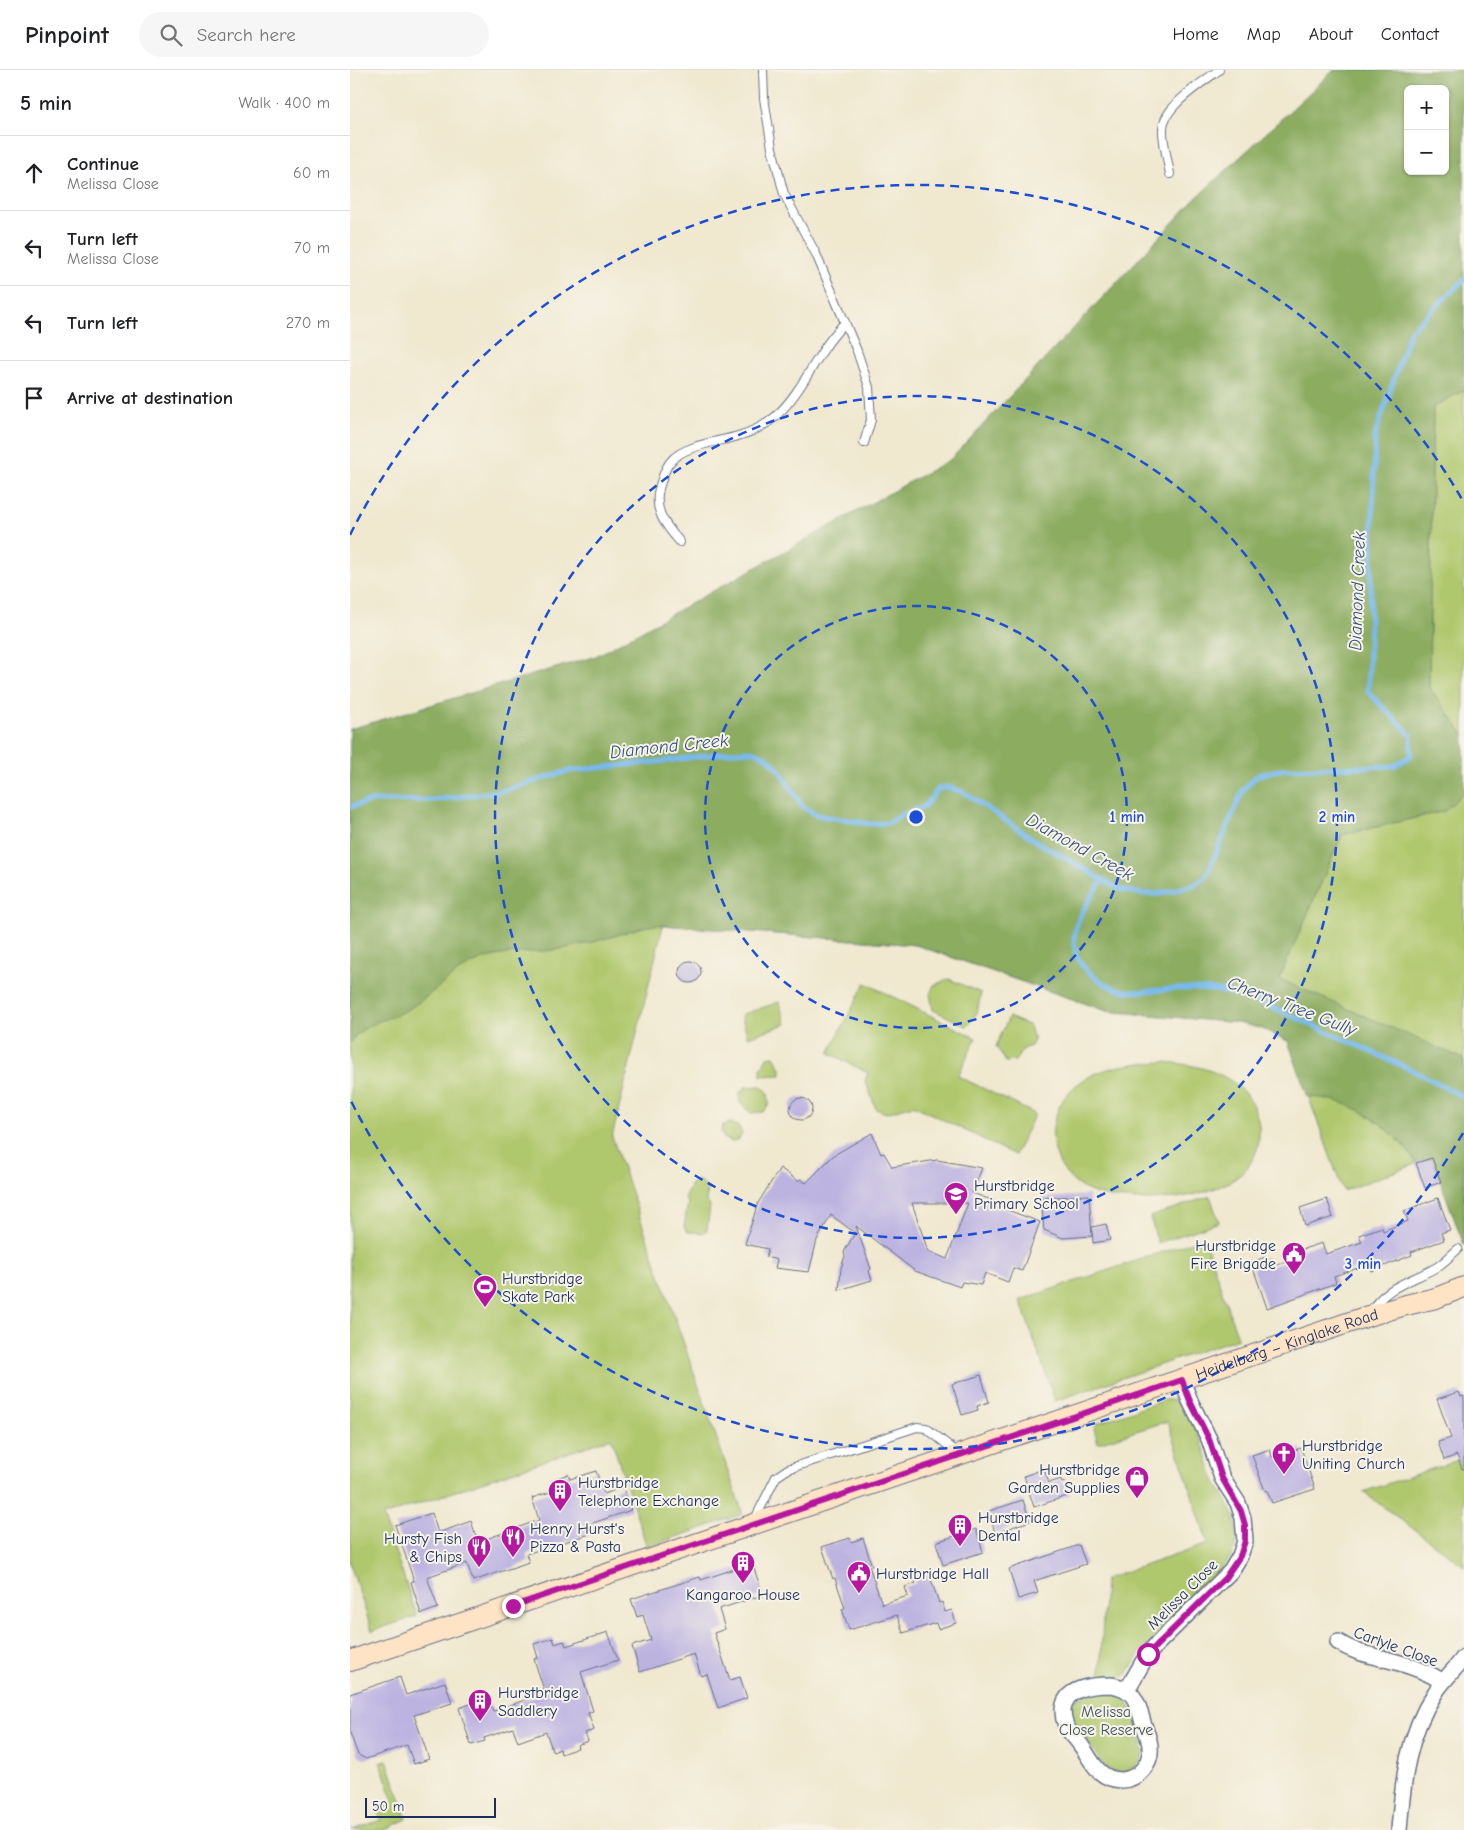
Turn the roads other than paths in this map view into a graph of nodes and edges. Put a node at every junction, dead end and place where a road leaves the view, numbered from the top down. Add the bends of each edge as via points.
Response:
1 (763, 70) edge
2 (1219, 70) edge
3 (1170, 174) dead end
4 (844, 322) junction
5 (864, 443) dead end
6 (680, 542) dead end
7 (1458, 1249) dead end
8 (1464, 1287) edge
9 (1428, 1300) junction
10 (1464, 1302) edge
11 (1368, 1316) junction
12 (1182, 1380) junction
13 (961, 1455) junction
14 (752, 1525) junction
15 (1338, 1642) dead end
16 (1464, 1657) edge
17 (350, 1661) edge
18 (1443, 1682) junction
19 (1128, 1690) junction
20 (1399, 1830) edge

1 - 4 lane via 772,148 784,194 816,254
2 - 3 lane via 1190,92 1166,118 1163,128
4 - 5 lane via 869,387 871,420
4 - 6 lane via 804,382 764,426 687,450 671,460 658,490 657,506 664,524
7 - 11 lane via 1439,1266 1389,1291
8 - 9 main road, Heidelberg – Kinglake Road
9 - 10 main road, Heidelberg – Kinglake Road
9 - 11 main road, Heidelberg – Kinglake Road
11 - 12 main road, Heidelberg – Kinglake Road
12 - 13 main road, Heidelberg – Kinglake Road
12 - 19 street, Melissa Close via 1209,1439 1222,1478 1241,1511 1245,1541 1231,1570 1155,1646 1142,1662
13 - 14 main road, Heidelberg – Kinglake Road
13 - 14 lane via 926,1428 920,1427 788,1469 776,1477
14 - 17 main road, Heidelberg – Kinglake Road
15 - 18 street, Carlyle Close via 1359,1653 1388,1659
16 - 18 street
18 - 20 street via 1429,1702 1413,1738 1404,1778
19 - 19 street via 1138,1707 1151,1751 1141,1772 1128,1779 1115,1779 1102,1775 1096,1769 1066,1726 1064,1706 1065,1700 1074,1692 1087,1687 1111,1685

